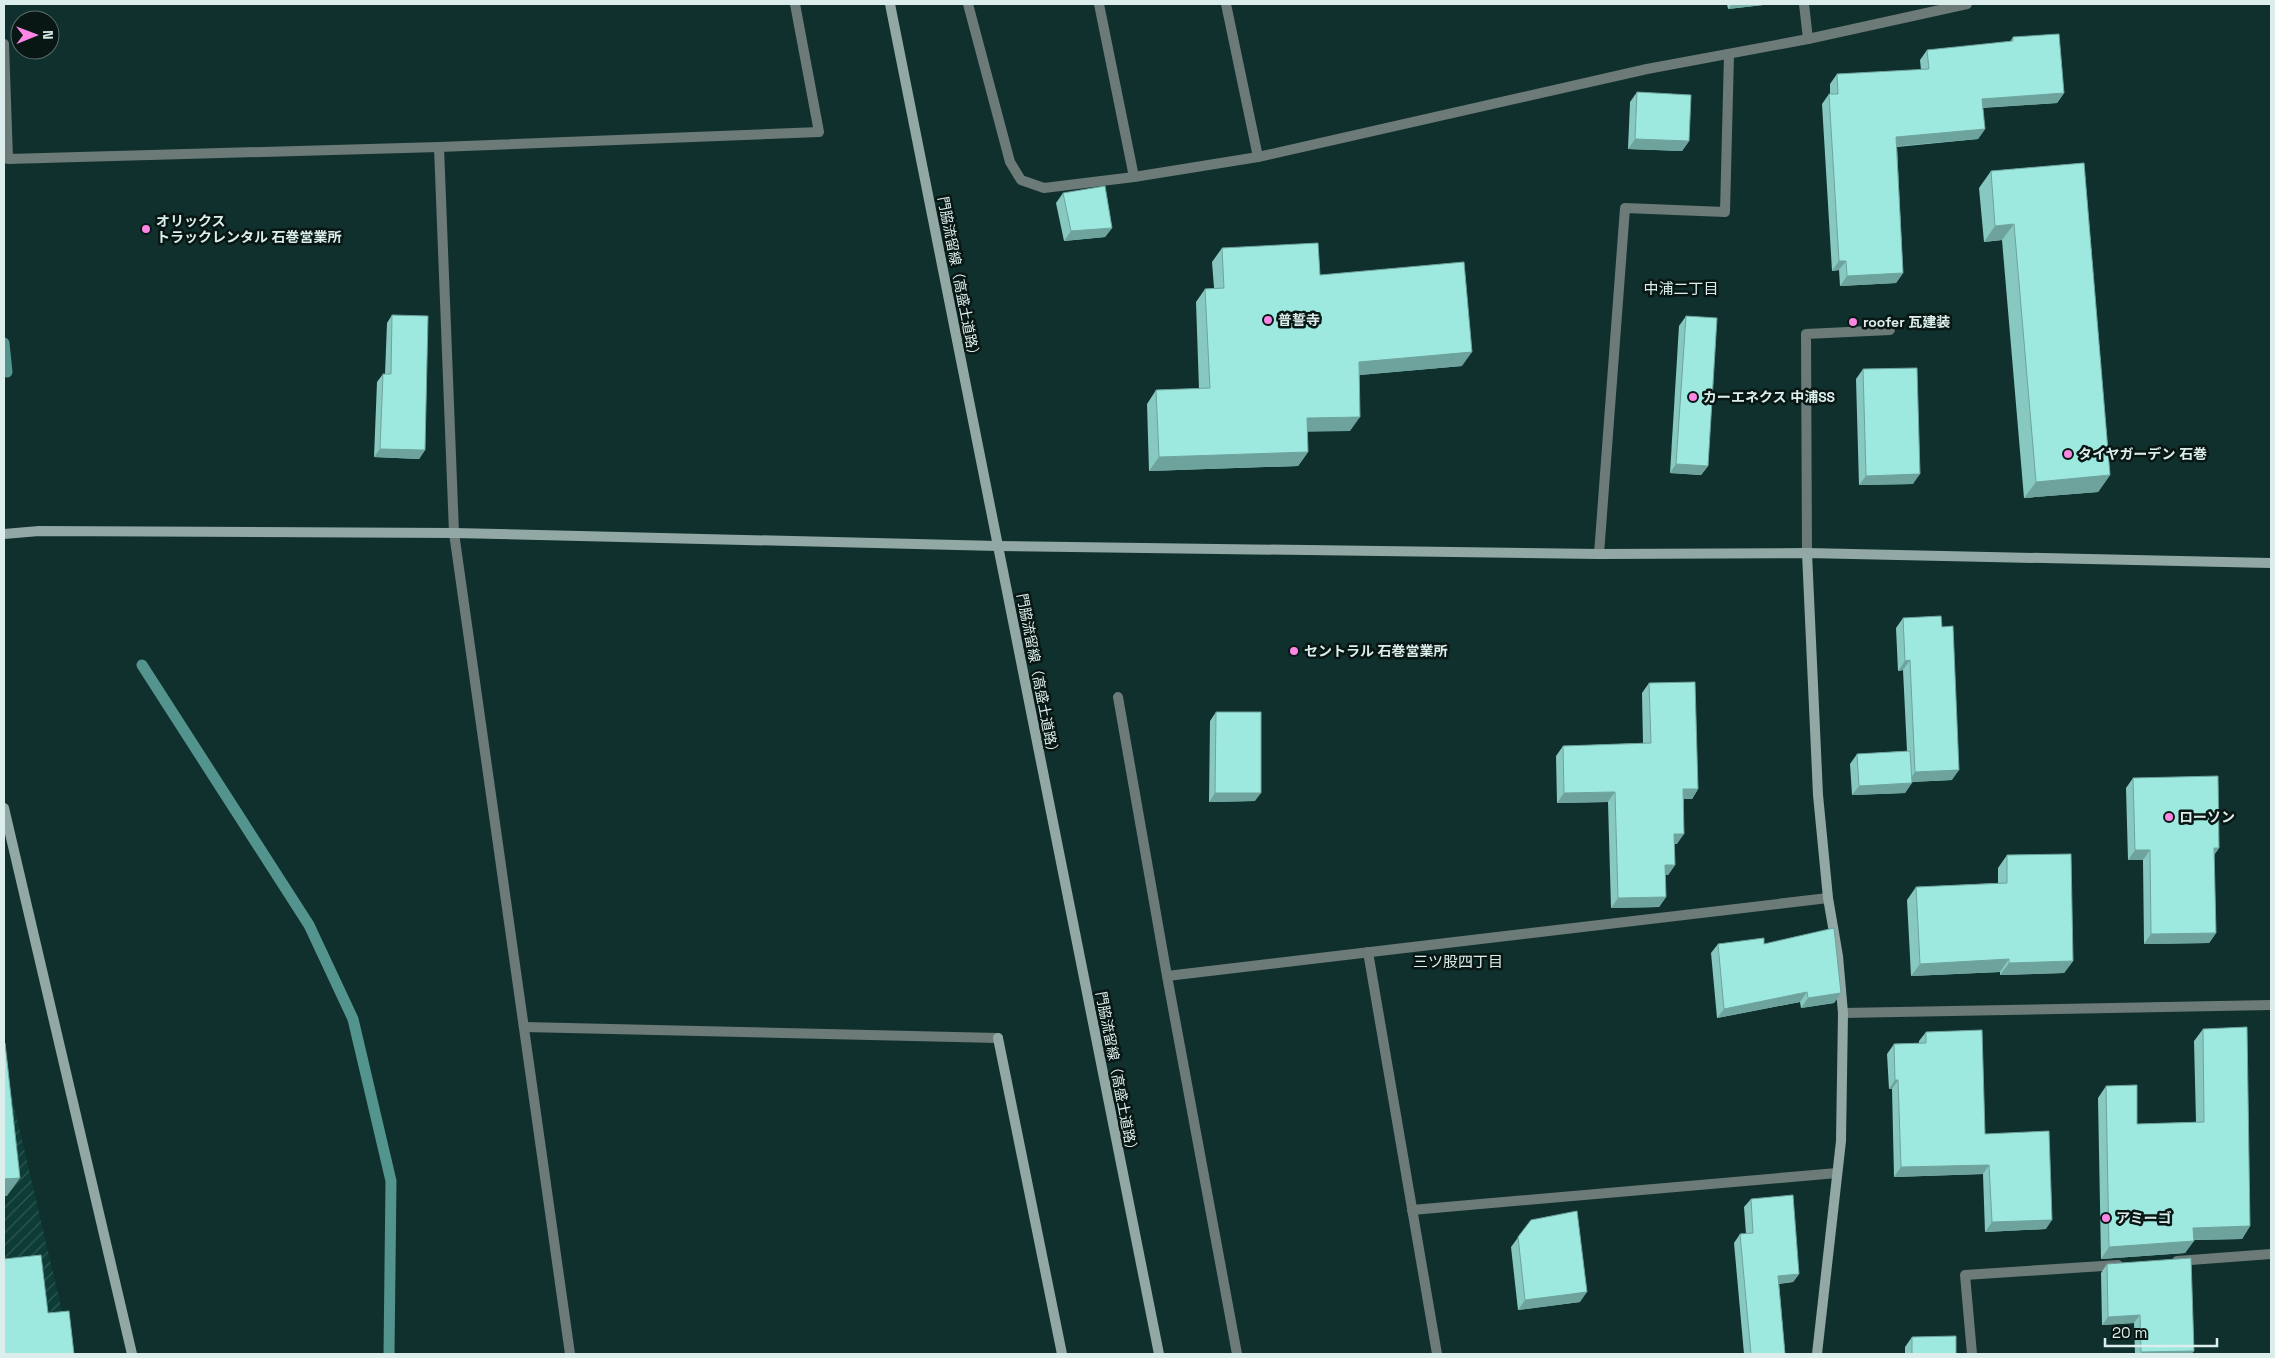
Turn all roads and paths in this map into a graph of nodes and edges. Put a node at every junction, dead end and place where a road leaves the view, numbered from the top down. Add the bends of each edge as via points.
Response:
1 (795, 4) edge
2 (890, 4) edge
3 (968, 4) edge
4 (1099, 4) edge
5 (1226, 4) edge
6 (1804, 4) edge
7 (1966, 4) edge
8 (1808, 39) junction
9 (4, 44) edge
10 (1729, 54) junction
11 (439, 147) junction
12 (1258, 157) junction
13 (1134, 177) junction
14 (1890, 330) dead end
15 (454, 533) junction
16 (4, 534) edge
17 (998, 546) junction
18 (1807, 553) junction
19 (1599, 554) junction
20 (2271, 563) edge
21 (1118, 698) dead end
22 (4, 808) edge
23 (1828, 898) junction
24 (1368, 952) junction
25 (1166, 976) junction
26 (2271, 1005) edge
27 (1844, 1013) junction
28 (524, 1028) junction
29 (1838, 1173) junction
30 (1412, 1210) junction
31 (2271, 1254) edge
32 (2162, 1262) edge
33 (2133, 1264) edge
34 (132, 1354) edge
35 (570, 1354) edge
36 (1062, 1354) edge
37 (1159, 1354) edge
38 (1237, 1354) edge
39 (1437, 1354) edge
40 (1817, 1354) edge
41 (1972, 1354) edge

1 - 11 street via 819,132
2 - 17 street, 門脇流留線（高盛土道路）
3 - 13 street via 1010,162 1021,180 1044,188
4 - 13 street
5 - 12 street
6 - 8 street
7 - 8 street
8 - 10 street
9 - 11 street via 8,159
10 - 12 street via 1637,71
10 - 19 street via 1725,212 1625,208
11 - 15 street
12 - 13 street
14 - 18 street via 1806,334
15 - 16 street via 39,531
15 - 17 street
15 - 28 street
17 - 19 street
17 - 37 street, 門脇流留線（高盛土道路）
18 - 19 street
18 - 20 street
18 - 23 street via 1818,795
21 - 25 street
22 - 34 street
23 - 24 street
23 - 27 street
24 - 25 street
24 - 30 street
25 - 38 street
26 - 27 street
27 - 29 street
28 - 35 street
28 - 36 street via 998,1038
29 - 30 street
29 - 40 street
30 - 39 street
31 - 32 street
33 - 41 street via 1965,1276

